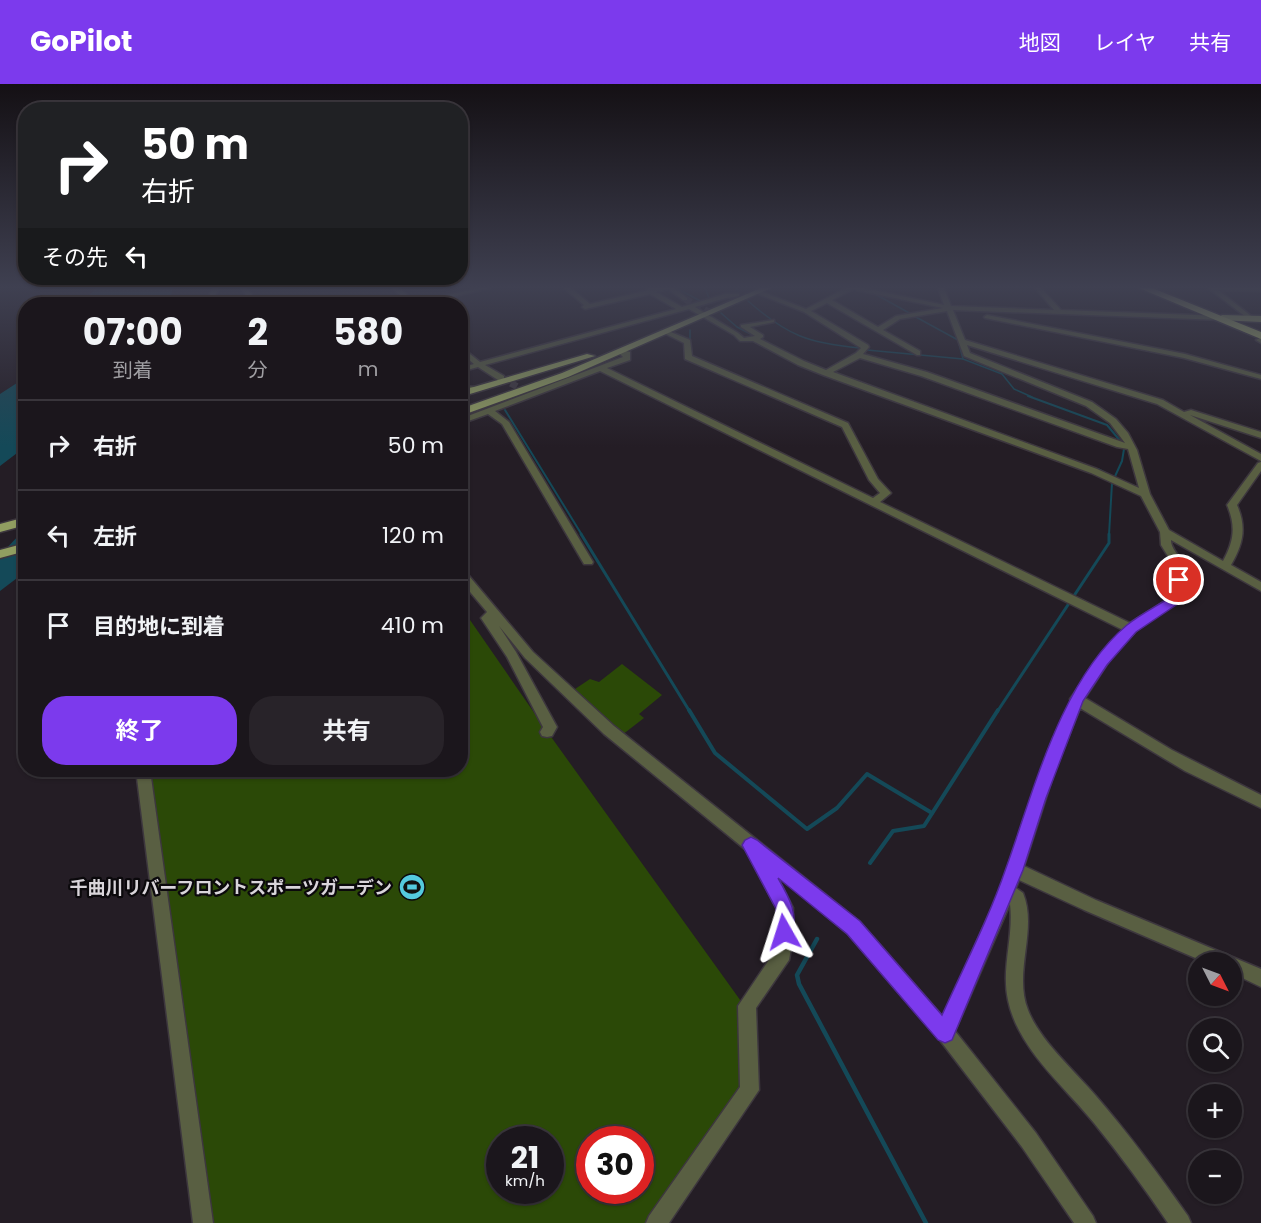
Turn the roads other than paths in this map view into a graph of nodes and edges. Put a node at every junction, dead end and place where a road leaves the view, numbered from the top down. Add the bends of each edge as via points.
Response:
1 (565, 341) edge
2 (632, 341) edge
3 (646, 341) edge
4 (685, 341) edge
5 (762, 341) edge
6 (856, 341) edge
7 (870, 341) edge
8 (897, 341) edge
9 (962, 341) joint
10 (1116, 341) edge
11 (864, 346) junction
12 (622, 352) junction
13 (917, 352) dead end
14 (468, 355) edge
15 (859, 355) junction
16 (479, 365) junction
17 (468, 368) edge
18 (602, 369) junction
19 (829, 371) junction
20 (1261, 377) edge
21 (501, 378) tunnel mouth
22 (468, 388) edge
23 (476, 389) junction
24 (468, 392) edge
25 (1165, 405) junction
26 (468, 410) edge
27 (491, 412) junction
28 (468, 419) edge
29 (1261, 435) edge
30 (1126, 446) junction
31 (1261, 459) edge
32 (1261, 465) edge
33 (1145, 494) junction
34 (873, 502) junction
35 (18, 523) edge
36 (0, 528) edge
37 (1165, 532) junction
38 (18, 549) edge
39 (0, 555) edge
40 (588, 562) dead end
41 (1225, 566) junction
42 (468, 582) edge
43 (1261, 587) edge
44 (493, 614) junction
45 (1131, 628) junction
46 (1076, 699) junction
47 (547, 732) dead end
48 (144, 777) edge
49 (1261, 802) edge
50 (751, 845) junction
51 (1014, 870) junction
52 (1006, 890) junction
53 (1202, 952) edge
54 (1242, 969) edge
55 (1261, 978) edge
56 (945, 1033) junction
57 (203, 1223) edge
58 (656, 1223) edge
59 (1086, 1223) edge
60 (1182, 1223) edge

1 - 16 street
2 - 23 main road
3 - 12 main road
4 - 34 street via 688,357 845,425 873,480 886,493
5 - 19 street via 801,363
6 - 11 street
7 - 11 street
8 - 13 street
9 - 25 street
9 - 30 street via 967,354 1101,411 1125,435
10 - 20 street
11 - 15 street
12 - 18 street via 627,358
12 - 26 main road
14 - 16 street
15 - 19 street
15 - 30 street
16 - 17 street
16 - 21 street
18 - 27 street
18 - 34 street
19 - 33 street
22 - 23 street
23 - 24 main road
25 - 29 street
25 - 31 street
27 - 28 street
27 - 40 street via 505,422 546,482
30 - 33 street
32 - 41 street via 1232,505 1240,538
33 - 37 street
34 - 45 street
35 - 36 main road
37 - 41 street
37 - 45 street via 1166,545 1178,569 1175,600
38 - 39 main road
41 - 43 street
42 - 44 street
44 - 47 street via 487,618 523,675 550,727
44 - 50 street via 530,656 609,730
45 - 46 street
46 - 49 street via 1219,783
46 - 51 street
48 - 57 street
50 - 56 street via 854,927
50 - 58 street via 785,908 785,916 783,954 747,1006 750,1090
51 - 52 street
51 - 53 street
52 - 56 street
52 - 60 street via 1017,898 1021,916 1013,982 1019,1012 1036,1039 1130,1151
54 - 55 street
56 - 59 street via 1029,1140

